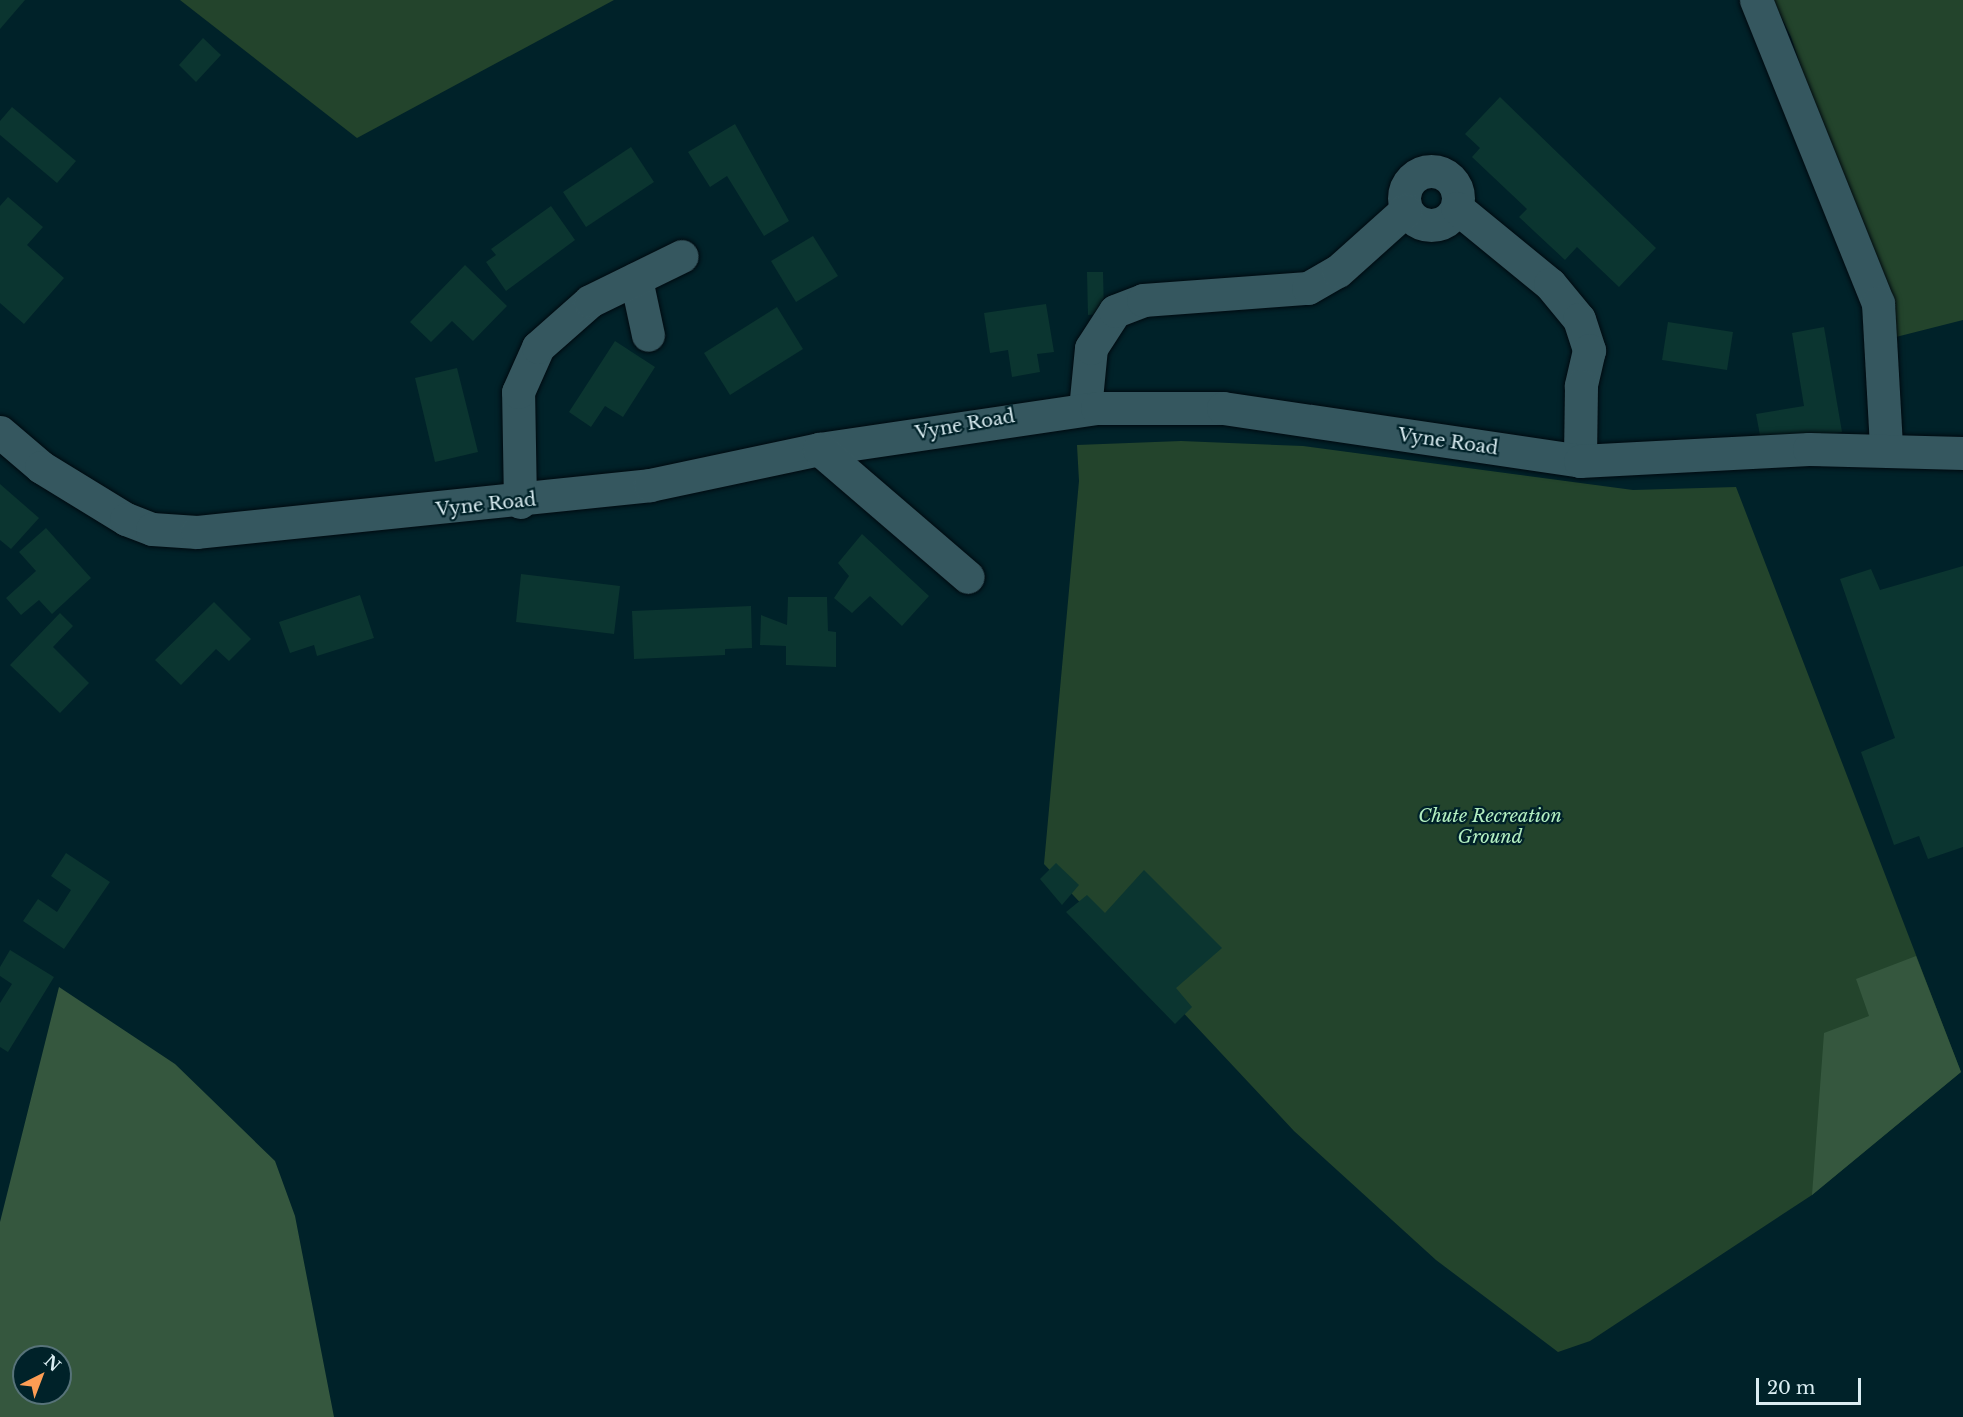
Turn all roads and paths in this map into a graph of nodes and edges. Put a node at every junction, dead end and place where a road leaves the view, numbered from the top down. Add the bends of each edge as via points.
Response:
1 (1756, 0) edge
2 (1457, 208) junction
3 (1406, 210) junction
4 (682, 256) dead end
5 (636, 279) junction
6 (648, 335) dead end
7 (1084, 409) junction
8 (0, 432) edge
9 (1886, 448) junction
10 (819, 449) junction
11 (1963, 453) edge
12 (1580, 461) junction
13 (520, 502) junction
14 (968, 577) dead end

1 - 9 street via 1878,303
2 - 3 street via 1437,226 1419,223
2 - 3 street via 1454,183 1432,171 1408,183
2 - 12 street via 1550,284 1579,318 1589,350 1581,386
3 - 7 street via 1338,271 1308,288 1143,300 1115,312 1091,348
4 - 5 street
5 - 6 street
5 - 13 street via 590,302 538,346 518,392
7 - 10 street, Vyne Road
7 - 12 street, Vyne Road via 1223,408
8 - 13 street, Vyne Road via 96,503 153,529 220,531
9 - 11 street, Vyne Road
9 - 12 street, Vyne Road
10 - 13 street, Vyne Road via 650,485
10 - 14 street

